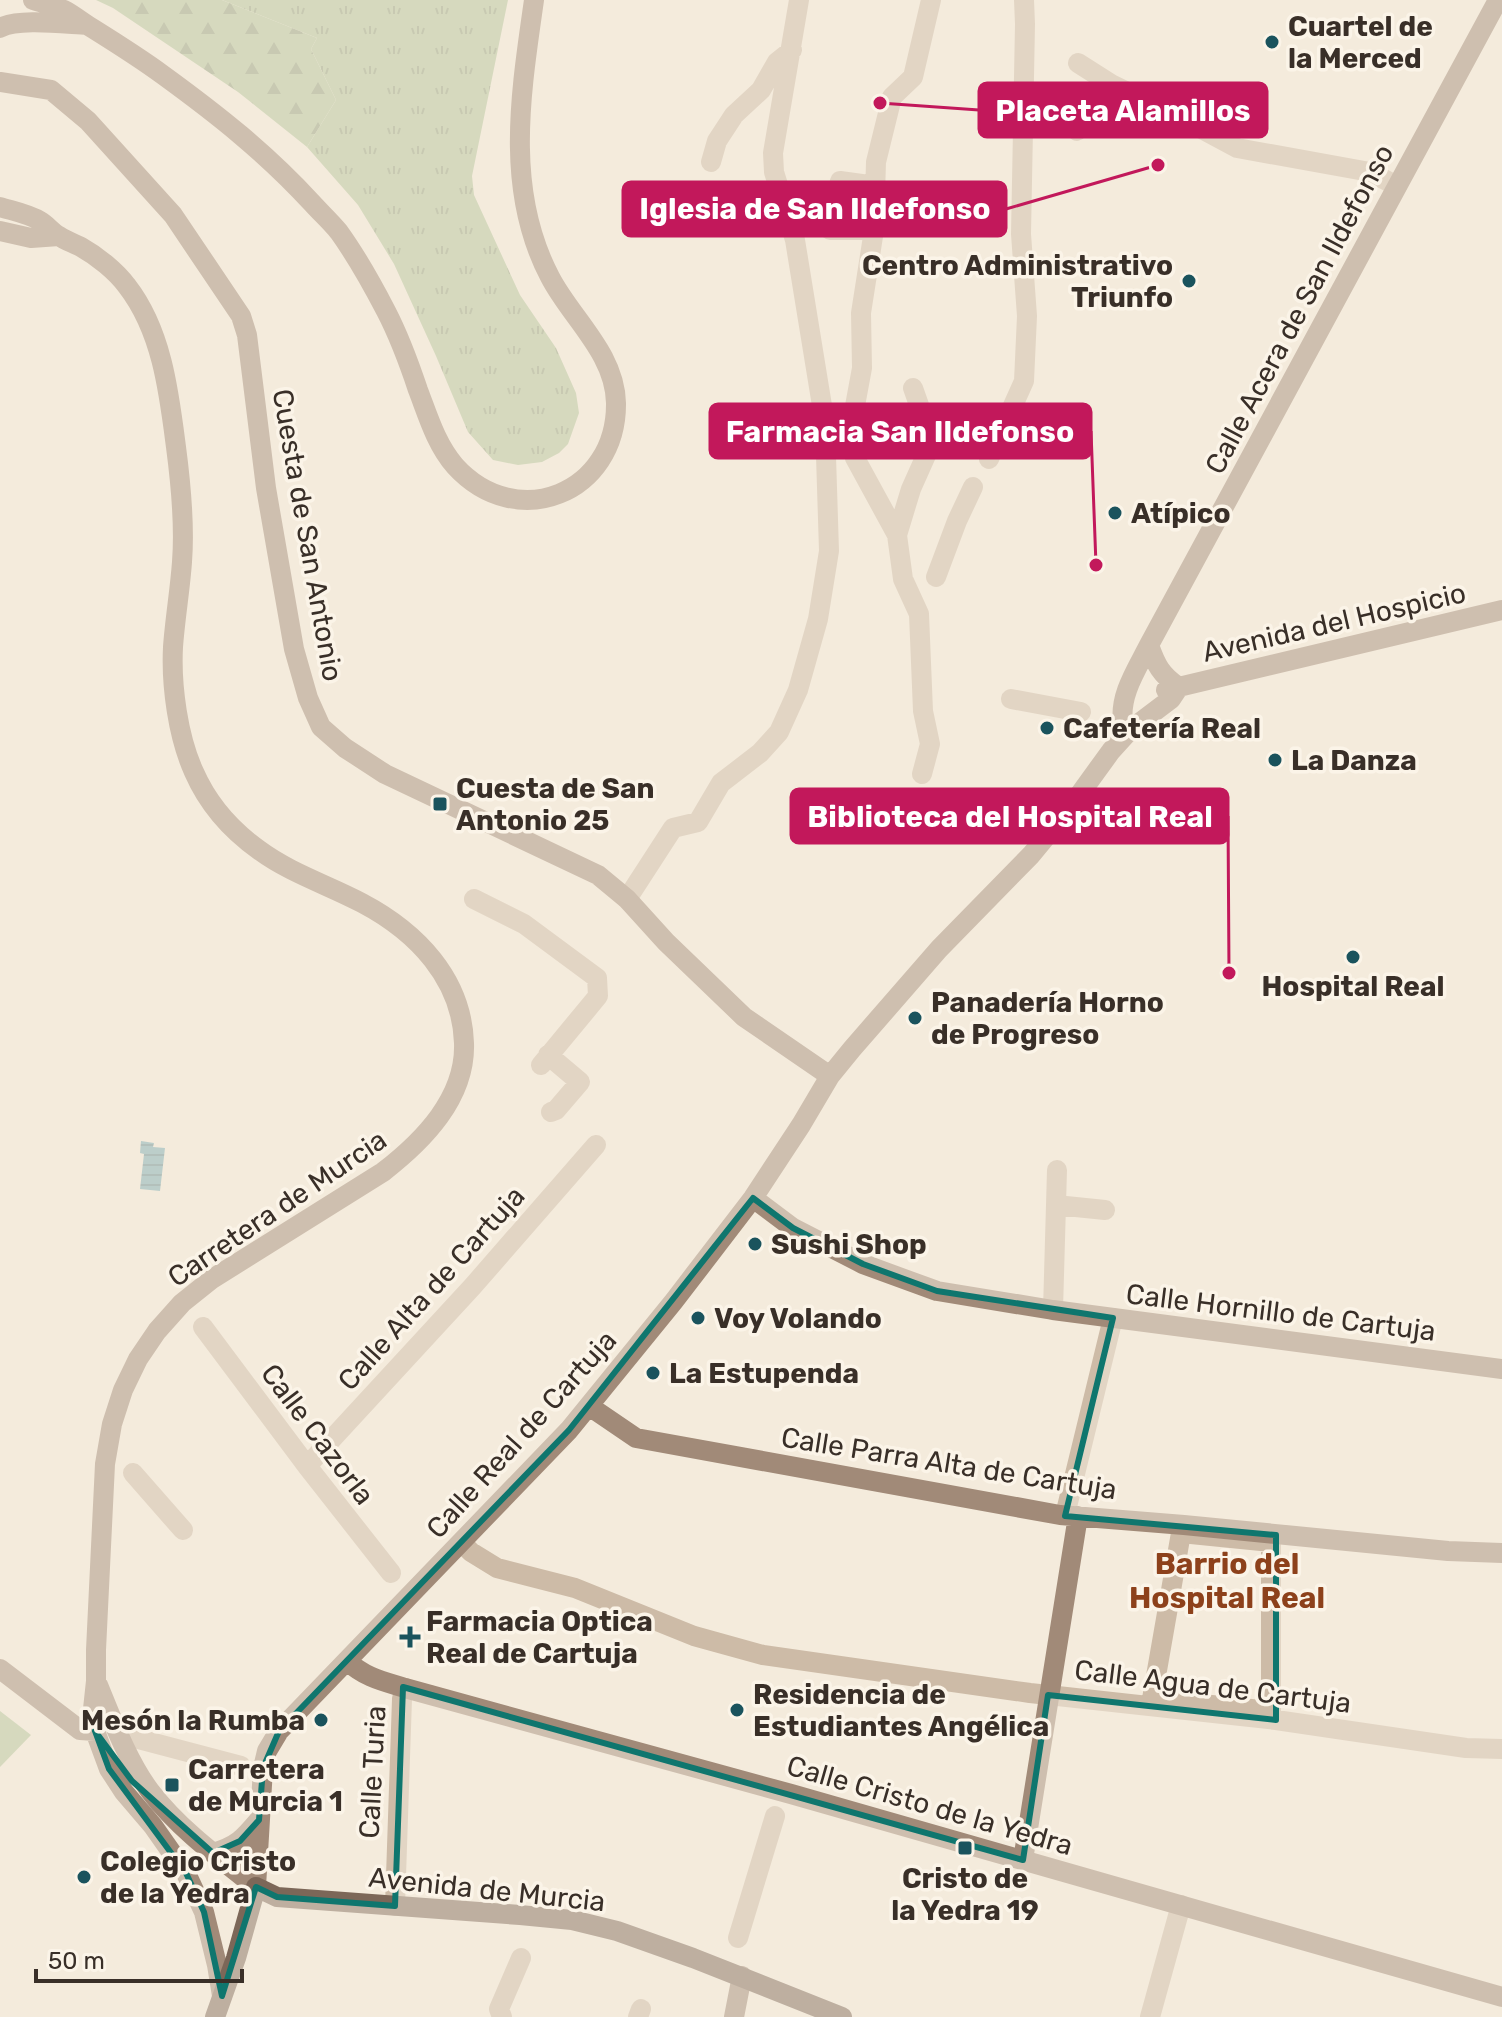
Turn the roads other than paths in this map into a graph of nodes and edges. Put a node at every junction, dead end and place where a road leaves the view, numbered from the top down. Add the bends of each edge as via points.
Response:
1 (33, 0) edge
2 (534, 0) edge
3 (931, 0) edge
4 (1024, 0) edge
5 (1498, 0) edge
6 (802, 4) edge
7 (87, 25) junction
8 (0, 28) edge
9 (792, 50) junction
10 (1078, 63) dead end
11 (0, 82) edge
12 (1111, 84) junction
13 (1077, 131) dead end
14 (711, 162) dead end
15 (1397, 186) junction
16 (0, 207) edge
17 (0, 231) edge
18 (59, 236) junction
19 (913, 388) dead end
20 (851, 423) junction
21 (825, 424) junction
22 (989, 459) dead end
23 (973, 487) dead end
24 (897, 535) junction
25 (936, 577) dead end
26 (1502, 610) edge
27 (1149, 645) junction
28 (1179, 687) junction
29 (1011, 699) dead end
30 (1081, 712) dead end
31 (1123, 723) junction
32 (922, 774) dead end
33 (1055, 819) junction
34 (474, 899) dead end
35 (627, 899) junction
36 (830, 1076) junction
37 (551, 1112) dead end
38 (596, 1145) dead end
39 (1057, 1170) dead end
40 (753, 1198) junction
41 (1056, 1205) junction
42 (1105, 1210) dead end
43 (1053, 1310) junction
44 (1113, 1318) junction
45 (203, 1327) dead end
46 (1502, 1369) edge
47 (589, 1406) junction
48 (307, 1466) junction
49 (133, 1473) dead end
50 (1072, 1516) junction
51 (183, 1530) dead end
52 (1276, 1535) junction
53 (462, 1543) junction
54 (1502, 1553) edge
55 (391, 1573) dead end
56 (347, 1661) junction
57 (0, 1669) edge
58 (96, 1681) junction
59 (405, 1688) junction
60 (1048, 1695) junction
61 (1152, 1699) joint
62 (1276, 1720) junction
63 (95, 1731) junction
64 (131, 1737) dead end
65 (1502, 1749) edge
66 (241, 1766) dead end
67 (149, 1790) junction
68 (775, 1816) dead end
69 (259, 1820) junction
70 (213, 1853) junction
71 (1023, 1860) junction
72 (256, 1887) junction
73 (1181, 1905) junction
74 (395, 1906) junction
75 (738, 1938) dead end
76 (521, 1958) dead end
77 (742, 1976) junction
78 (222, 1996) junction
79 (1502, 1997) edge
80 (215, 2017) edge
81 (502, 2017) edge
82 (734, 2017) edge
83 (842, 2017) edge
84 (1150, 2017) edge

1 - 7 street
2 - 7 street via 519,145 525,209 550,278 604,359 616,416 604,455 591,471 560,494 520,501 479,487 448,457 392,323 338,231 254,144
3 - 20 street via 913,77 897,102 876,162 874,230 861,313 862,368
4 - 22 street via 1024,381
5 - 15 street, Calle Acera de San Ildefonso
6 - 9 street
7 - 8 street
9 - 14 street via 734,115
9 - 21 street via 774,172 795,240
10 - 12 street
11 - 35 street, Cuesta de San Antonio via 51,90 88,121 173,215 241,316 294,649 321,727 385,774 598,875
12 - 13 street
12 - 15 street via 1237,148 1370,172
15 - 27 street, Calle Acera de San Ildefonso
16 - 18 street, Carretera de Murcia via 39,220
17 - 18 street, Carretera de Murcia via 31,238
18 - 58 street, Carretera de Murcia via 82,247 126,284 161,357 183,539 173,682 187,756 200,787 217,812 260,851 364,904 434,960 459,1006 464,1052 448,1103 409,1152 212,1279 182,1303 138,1359 112,1424 105,1464
19 - 24 street via 932,442
20 - 21 street
20 - 24 street via 855,458
21 - 35 street via 829,551 818,619 798,690 779,732 721,783 698,822 673,828
23 - 25 street
24 - 32 street via 903,579 919,614 923,711 930,744
26 - 28 street, Avenida del Hospicio
27 - 28 street via 1157,667
27 - 31 street, Calle Acera de San Ildefonso via 1126,693
28 - 31 street via 1164,690
28 - 33 street via 1130,730
29 - 30 street
31 - 33 street
33 - 36 street, Calle Real de Cartuja via 930,945 843,1043
34 - 37 street via 524,924 597,978 598,996 544,1060 580,1082
35 - 36 street, Cuesta de San Antonio via 744,1017
36 - 40 street, Calle Real de Cartuja
38 - 48 street, Calle Alta de Cartuja
39 - 41 street
40 - 43 street, Calle Hornillo de Cartuja via 793,1228 863,1264 937,1291
40 - 47 street, Calle Real de Cartuja
41 - 42 street
41 - 43 street
43 - 44 street, Calle Hornillo de Cartuja
44 - 46 street, Calle Hornillo de Cartuja
44 - 50 street
45 - 48 street, Calle Cazorla
47 - 50 street, Calle Parra Alta de Cartuja via 636,1438
47 - 53 street, Calle Real de Cartuja
48 - 55 street, Calle Cazorla
49 - 51 street
50 - 52 street, Calle Parra Alta de Cartuja
50 - 60 street
52 - 54 street, Calle Parra Alta de Cartuja
52 - 62 street
53 - 56 street, Calle Real de Cartuja
53 - 60 street, Calle Agua de Cartuja via 497,1568 575,1588 694,1636 763,1655
56 - 59 street, Calle Cristo de la Yedra via 369,1678
56 - 69 street, Calle Real de Cartuja via 279,1731 267,1751
57 - 63 street via 80,1730
58 - 63 street, Carretera de Murcia
58 - 67 street, Carretera de Murcia
59 - 71 street, Calle Cristo de la Yedra
59 - 74 street, Calle Turia
60 - 62 street, Calle Agua de Cartuja
60 - 71 street
61 - 61 street via 1181,1533 1271,1542 1271,1711
62 - 65 street, Calle Agua de Cartuja
63 - 67 street, Carretera de Murcia via 132,1781
63 - 78 street, Carretera de Murcia via 109,1769 186,1873 204,1912
64 - 66 street
67 - 70 street, Carretera de Murcia
68 - 75 street
69 - 70 street via 240,1841
69 - 72 street, Calle Real de Cartuja
70 - 72 street, Carretera de Murcia
71 - 73 street, Calle Cristo de la Yedra
72 - 74 main road, Avenida de Murcia via 277,1897
72 - 78 main road
73 - 79 street, Calle Cristo de la Yedra
73 - 84 street
74 - 77 main road, Avenida de Murcia via 572,1920
76 - 81 street via 499,2009
77 - 82 street
77 - 83 main road, Avenida de Murcia
78 - 80 main road

